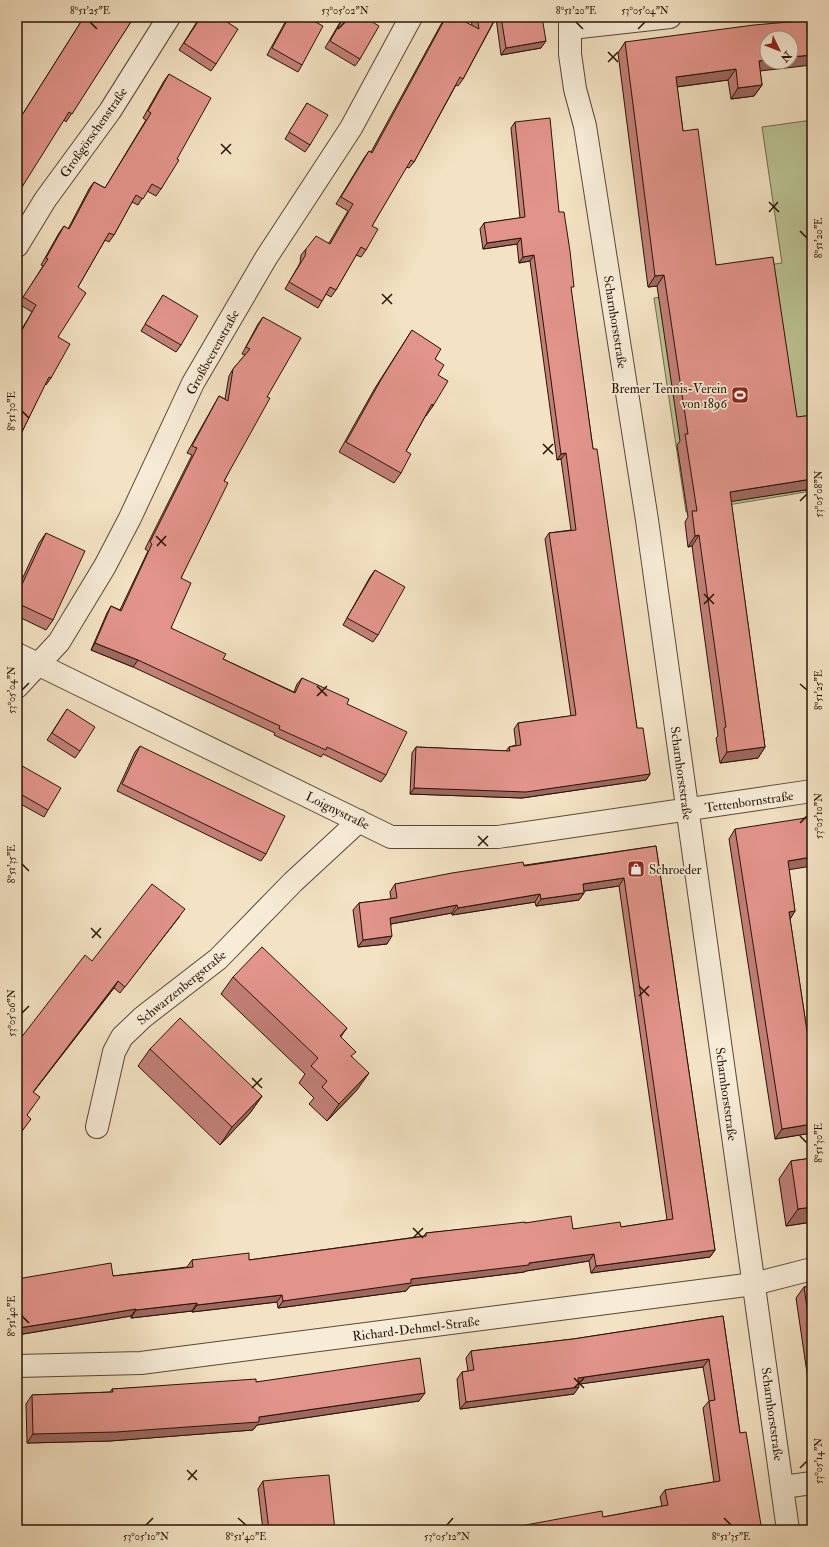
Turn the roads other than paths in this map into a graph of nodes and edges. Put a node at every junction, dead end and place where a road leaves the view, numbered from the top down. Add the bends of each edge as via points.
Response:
1 (168, 17) edge
2 (411, 17) edge
3 (670, 17) edge
4 (570, 22) edge
5 (17, 246) edge
6 (17, 654) edge
7 (38, 664) junction
8 (17, 687) edge
9 (812, 791) edge
10 (687, 810) junction
11 (359, 821) junction
12 (97, 1127) dead end
13 (812, 1269) edge
14 (754, 1284) junction
15 (17, 1366) edge
16 (812, 1484) edge
17 (783, 1487) junction
18 (788, 1530) edge

1 - 5 street, Großgörschenstraße via 110,111 45,200
2 - 7 street, Großbeerenstraße via 351,128 266,258 193,383 105,566 59,642
3 - 4 street
4 - 10 street, Scharnhorststraße via 572,68 585,126 647,520
6 - 7 street, Loignystraße
7 - 8 street, Großbeerenstraße
7 - 11 street, Loignystraße
9 - 10 street, Tettenbornstraße
10 - 11 street, Loignystraße via 498,837 391,837
10 - 14 street, Scharnhorststraße
11 - 12 street, Schwarzenbergstraße via 293,882 218,959 143,1017 122,1037 114,1052
13 - 14 street, Richard-Dehmel-Straße
14 - 15 street, Richard-Dehmel-Straße via 141,1363
14 - 17 street, Scharnhorststraße
16 - 17 street
17 - 18 street, Scharnhorststraße

